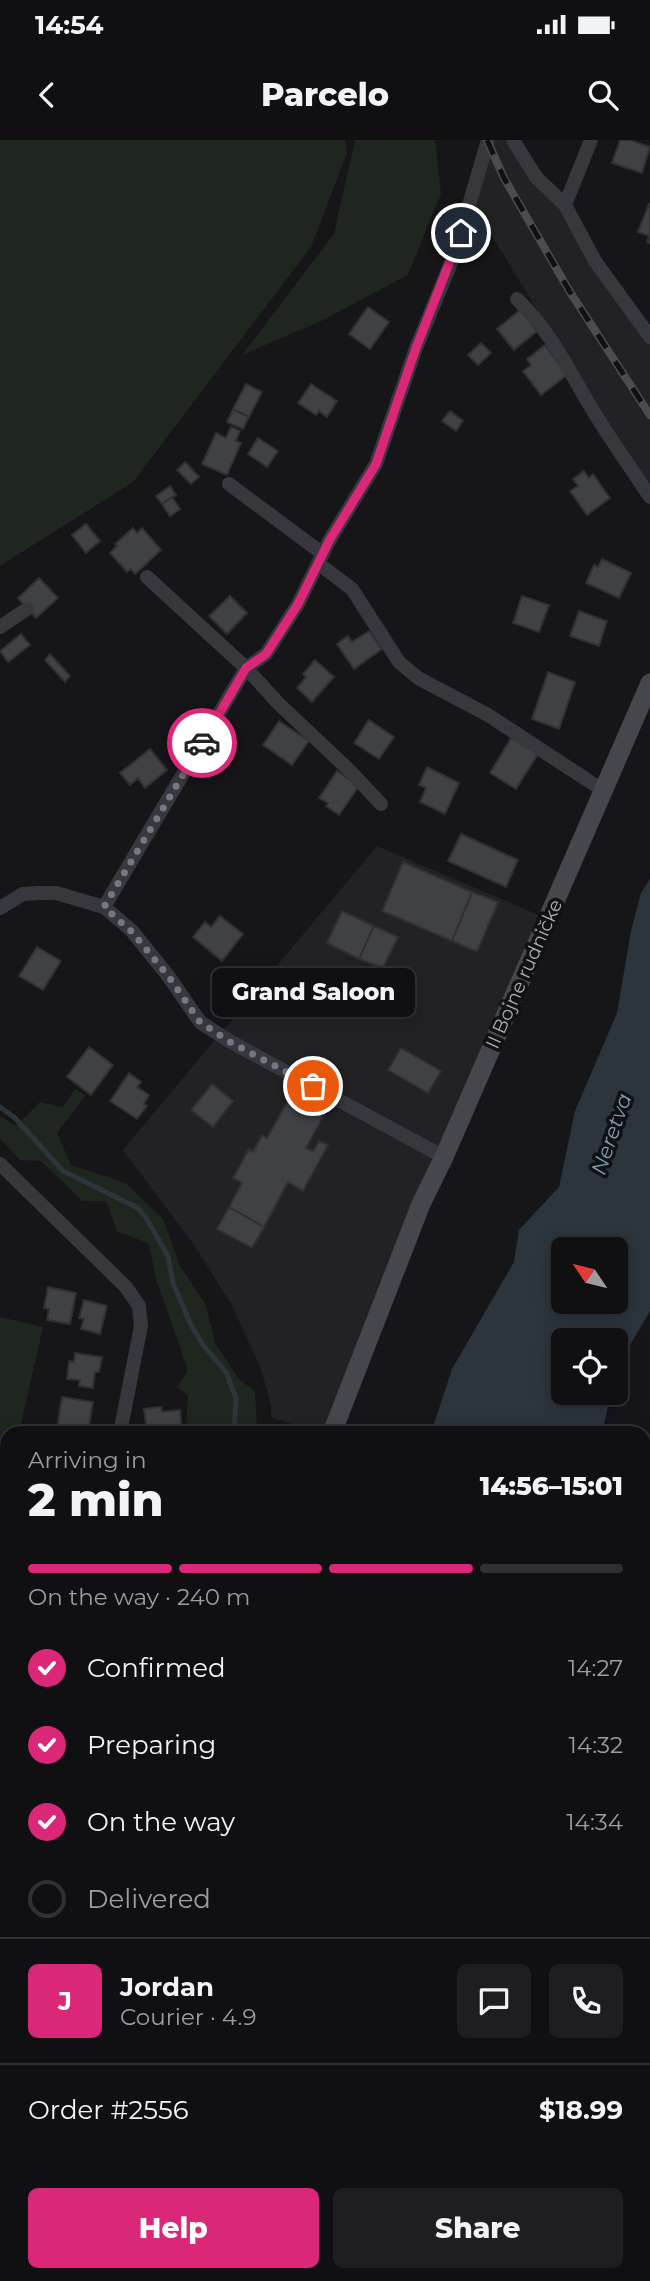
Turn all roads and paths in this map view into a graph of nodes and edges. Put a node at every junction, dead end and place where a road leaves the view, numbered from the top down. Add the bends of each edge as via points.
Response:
1 (488, 140) edge
2 (513, 140) edge
3 (591, 140) edge
4 (565, 205) junction
5 (517, 299) dead end
6 (648, 328) edge
7 (229, 484) dead end
8 (650, 497) edge
9 (321, 559) junction
10 (147, 577) dead end
11 (27, 609) dead end
12 (0, 627) edge
13 (246, 668) junction
14 (650, 683) edge
15 (604, 791) junction
16 (381, 804) dead end
17 (104, 907) junction
18 (0, 908) edge
19 (444, 1157) junction
20 (0, 1164) edge
21 (121, 1426) edge
22 (335, 1426) edge
23 (0, 2255) edge
24 (0, 2280) edge

1 - 9 street via 455,253 376,464
2 - 4 street via 536,177
3 - 4 street
4 - 6 street via 595,261
5 - 8 street via 558,348
7 - 9 street
9 - 13 street via 266,654
9 - 15 street via 352,589 400,662 418,678 488,715
10 - 13 street
11 - 12 street
13 - 16 street
13 - 17 street
14 - 15 street, II Bojne rudničke
15 - 19 street, II Bojne rudničke
17 - 18 street via 56,893 38,893 23,894
17 - 19 street via 132,932 200,1022
19 - 22 street, II Bojne rudničke via 421,1204
20 - 21 street via 126,1287 139,1306 141,1326
23 - 24 street

